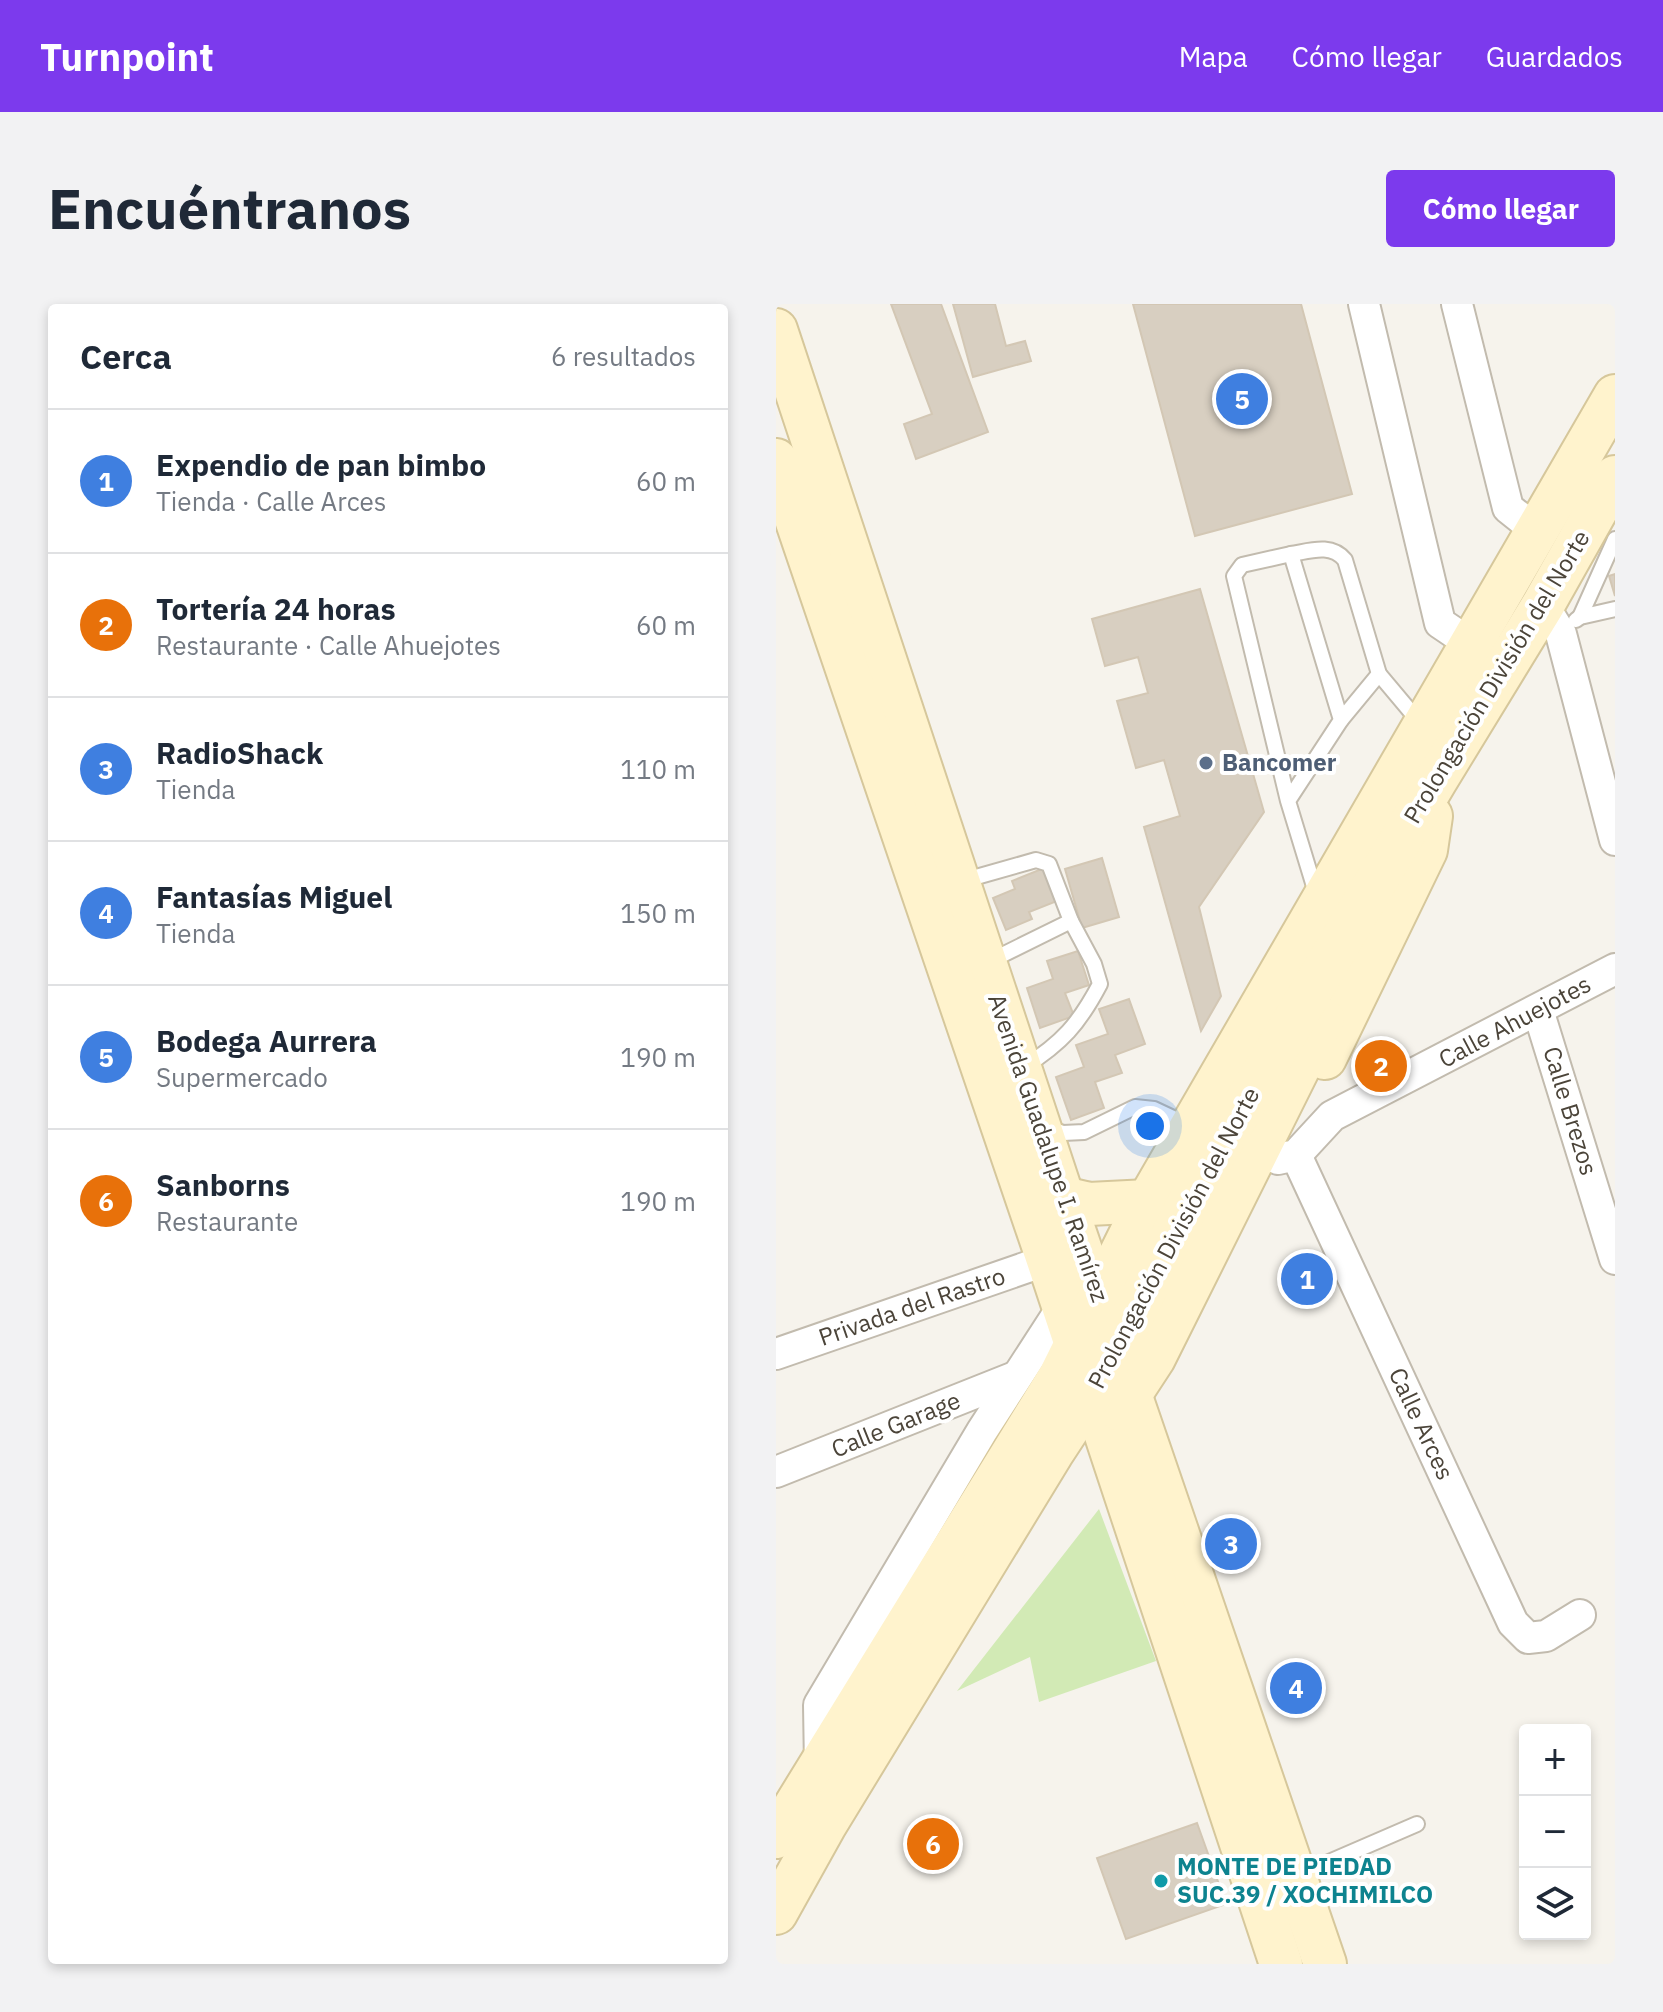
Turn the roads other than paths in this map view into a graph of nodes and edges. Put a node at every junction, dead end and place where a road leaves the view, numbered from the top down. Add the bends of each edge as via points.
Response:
1 (1364, 304) edge
2 (1457, 304) edge
3 (776, 330) edge
4 (786, 394) edge
5 (1615, 396) edge
6 (1589, 441) junction
7 (776, 460) edge
8 (1615, 477) edge
9 (1607, 530) edge
10 (1537, 531) junction
11 (1291, 554) junction
12 (1615, 609) edge
13 (1561, 619) junction
14 (1471, 644) junction
15 (1379, 674) junction
16 (1341, 720) junction
17 (1423, 727) junction
18 (1436, 780) junction
19 (1288, 801) junction
20 (1403, 835) junction
21 (1615, 840) edge
22 (959, 882) junction
23 (1320, 905) junction
24 (1071, 921) junction
25 (986, 963) junction
26 (1615, 969) edge
27 (1538, 1010) junction
28 (1021, 1069) junction
29 (1039, 1125) junction
30 (1192, 1127) junction
31 (1274, 1160) junction
32 (1063, 1198) junction
33 (1148, 1201) junction
34 (1065, 1254) junction
35 (1615, 1259) edge
36 (1088, 1324) junction
37 (777, 1351) edge
38 (1015, 1377) junction
39 (1116, 1418) junction
40 (776, 1472) edge
41 (1037, 1480) junction
42 (1580, 1615) dead end
43 (820, 1765) junction
44 (1417, 1824) dead end
45 (825, 1825) junction
46 (776, 1837) edge
47 (1295, 1876) junction
48 (776, 1913) edge
49 (1281, 1964) edge
50 (1325, 1964) edge

1 - 14 street, Prolongación División del Norte via 1440,623
2 - 10 street via 1508,508
3 - 4 main road, Avenida Guadalupe I. Ramírez
4 - 22 main road, Avenida Guadalupe I. Ramírez
5 - 6 main road, Prolongación División del Norte
6 - 10 main road, Prolongación División del Norte
6 - 20 main road via 1563,519 1396,812
7 - 34 main road, Avenida Guadalupe I. Ramírez
8 - 9 main road, Prolongación División del Norte
9 - 13 main road, Prolongación División del Norte
10 - 14 main road, Prolongación División del Norte
11 - 15 lane via 1331,549 1345,560
11 - 16 lane
11 - 19 lane via 1242,565 1234,576
12 - 13 lane
13 - 18 main road, Prolongación División del Norte
13 - 21 street
14 - 17 main road, Prolongación División del Norte
15 - 16 lane
15 - 17 lane
16 - 19 lane
17 - 23 main road, Prolongación División del Norte
18 - 20 main road, Prolongación División del Norte
18 - 31 main road via 1426,850
19 - 23 lane
20 - 31 main road via 1399,863
20 - 36 main road, Prolongación División del Norte via 1203,1174
22 - 24 lane via 1036,860 1049,864
22 - 25 main road, Avenida Guadalupe I. Ramírez
23 - 30 main road, Prolongación División del Norte
24 - 25 lane
24 - 28 lane via 1100,984 1060,1043
25 - 28 main road, Avenida Guadalupe I. Ramírez
26 - 27 street, Calle Ahuejotes
27 - 31 street, Calle Ahuejotes via 1332,1116
27 - 35 street, Calle Brezos
28 - 29 main road, Avenida Guadalupe I. Ramírez
29 - 30 lane via 1063,1133 1084,1132 1135,1107 1154,1109
29 - 32 main road, Avenida Guadalupe I. Ramírez
30 - 33 main road, Prolongación División del Norte
31 - 39 main road, Prolongación División del Norte
31 - 42 street, Calle Arces via 1513,1623 1528,1638 1546,1636
32 - 33 main road via 1089,1204
32 - 34 main road, Avenida Guadalupe I. Ramírez
33 - 36 main road, Prolongación División del Norte
34 - 36 main road, Avenida Guadalupe I. Ramírez
34 - 37 street, Privada del Rastro
36 - 38 street
36 - 39 main road, Avenida Guadalupe I. Ramírez
36 - 43 main road, Prolongación División del Norte
38 - 40 street, Calle Garage
38 - 43 street via 819,1705
39 - 41 main road, Prolongación División del Norte
39 - 41 main road
39 - 47 main road, Avenida Guadalupe I. Ramírez
39 - 49 main road, Avenida Guadalupe I. Ramírez
41 - 45 main road, Prolongación División del Norte
43 - 45 street
43 - 46 main road, Prolongación División del Norte
44 - 47 lane
45 - 48 main road, Prolongación División del Norte
47 - 50 main road, Avenida Guadalupe I. Ramírez

